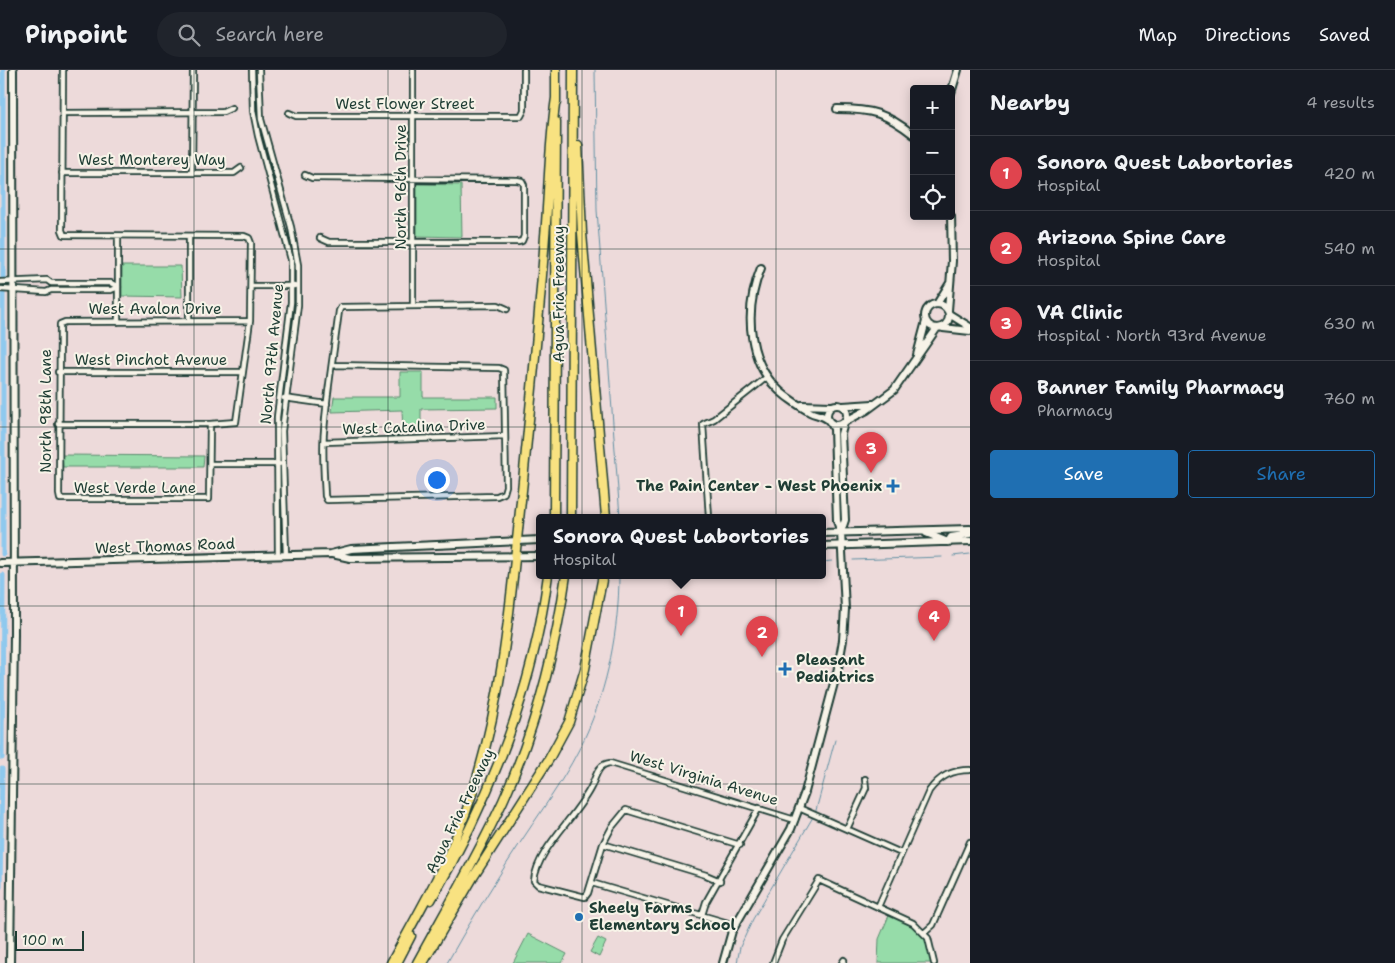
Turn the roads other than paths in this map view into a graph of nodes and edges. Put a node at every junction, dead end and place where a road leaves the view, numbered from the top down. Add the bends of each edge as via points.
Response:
1 (13, 70) edge
2 (63, 70) edge
3 (193, 70) edge
4 (252, 70) edge
5 (259, 70) edge
6 (413, 70) edge
7 (524, 70) edge
8 (556, 70) edge
9 (573, 70) edge
10 (958, 70) edge
11 (953, 85) edge
12 (556, 98) junction
13 (573, 98) junction
14 (232, 108) dead end
15 (837, 109) dead end
16 (193, 112) junction
17 (62, 113) junction
18 (289, 113) dead end
19 (414, 116) junction
20 (910, 131) edge
21 (241, 168) dead end
22 (62, 173) junction
23 (192, 173) junction
24 (305, 175) dead end
25 (413, 178) junction
26 (950, 220) edge
27 (118, 236) junction
28 (189, 236) junction
29 (320, 238) dead end
30 (413, 242) junction
31 (761, 268) dead end
32 (0, 282) edge
33 (950, 282) junction
34 (51, 283) junction
35 (12, 286) junction
36 (251, 286) junction
37 (292, 286) junction
38 (298, 286) junction
39 (118, 287) junction
40 (0, 289) edge
41 (51, 290) junction
42 (937, 304) junction
43 (413, 305) junction
44 (507, 309) dead end
45 (948, 312) junction
46 (189, 321) junction
47 (250, 321) junction
48 (926, 321) junction
49 (118, 322) junction
50 (60, 324) joint
51 (939, 328) junction
52 (970, 329) edge
53 (917, 355) junction
54 (332, 365) junction
55 (58, 372) junction
56 (243, 372) junction
57 (767, 378) junction
58 (280, 397) junction
59 (285, 398) junction
60 (327, 404) junction
61 (873, 404) junction
62 (800, 405) junction
63 (831, 406) junction
64 (843, 406) junction
65 (829, 421) junction
66 (847, 421) junction
67 (58, 424) junction
68 (210, 424) junction
69 (505, 436) junction
70 (324, 442) junction
71 (834, 454) junction
72 (210, 464) junction
73 (281, 464) junction
74 (844, 489) junction
75 (60, 499) joint
76 (554, 514) edge
77 (571, 514) edge
78 (606, 514) edge
79 (709, 514) edge
80 (970, 529) edge
81 (918, 530) junction
82 (841, 532) junction
83 (826, 533) edge
84 (970, 534) edge
85 (517, 540) junction
86 (536, 540) edge
87 (948, 542) junction
88 (970, 542) edge
89 (841, 545) junction
90 (826, 546) edge
91 (330, 554) junction
92 (282, 555) junction
93 (515, 556) junction
94 (536, 556) edge
95 (0, 563) edge
96 (14, 563) junction
97 (547, 579) edge
98 (565, 579) edge
99 (602, 579) edge
100 (970, 770) edge
101 (865, 779) dead end
102 (760, 808) junction
103 (800, 808) junction
104 (795, 820) junction
105 (848, 828) junction
106 (970, 842) edge
107 (603, 844) junction
108 (740, 845) junction
109 (901, 853) junction
110 (720, 881) junction
111 (592, 882) junction
112 (878, 907) junction
113 (702, 915) junction
114 (735, 925) junction
115 (924, 933) junction
116 (10, 963) edge
117 (391, 963) edge
118 (397, 963) edge
119 (417, 963) edge
120 (423, 963) edge
121 (723, 963) edge
122 (773, 963) edge
123 (934, 963) edge

1 - 35 main road
2 - 17 street
3 - 16 street
4 - 37 street, North 97th Avenue via 253,112 288,241
5 - 38 street, North 97th Avenue via 261,119 291,227
6 - 19 street, North 96th Drive
7 - 19 street, West Flower Street via 524,110 521,116
8 - 12 highway, Agua Fria Freeway
9 - 13 highway, Agua Fria Freeway
10 - 11 main road
12 - 76 highway, Agua Fria Freeway
12 - 85 highway via 550,133 546,228
13 - 77 highway, Agua Fria Freeway
13 - 78 highway
14 - 16 street via 223,112
15 - 20 main road via 880,112
16 - 17 street
16 - 23 street
17 - 22 street
18 - 19 street, West Flower Street via 296,116
19 - 25 street, North 96th Drive
21 - 23 street, West Monterey Way via 234,173
22 - 23 street, West Monterey Way
22 - 27 street via 64,235
24 - 25 street via 312,178
25 - 30 street, North 96th Drive
25 - 30 street via 522,181 522,241
26 - 33 main road
27 - 28 street
27 - 39 street
28 - 36 street via 249,238
28 - 46 street
29 - 30 street via 329,242
30 - 43 street, North 96th Drive
31 - 57 main road via 752,296 752,333 757,359
32 - 35 street
33 - 42 main road
33 - 45 main road
34 - 35 street via 47,280
34 - 39 street via 111,283
34 - 41 street
35 - 40 street
35 - 41 street
35 - 96 main road
36 - 37 street
36 - 47 street
37 - 38 street
37 - 58 street, North 97th Avenue
38 - 59 street, North 97th Avenue
39 - 41 street via 111,290
39 - 49 street
42 - 45 main road
42 - 48 main road via 928,309
43 - 44 street via 498,305
43 - 54 street via 341,306
45 - 51 main road via 948,322
45 - 52 main road
46 - 47 street, West Avalon Drive
46 - 49 street, West Avalon Drive
47 - 56 street
48 - 51 main road
48 - 53 main road
49 - 50 street, West Avalon Drive
50 - 55 street, North 98th Lane
51 - 52 main road
51 - 53 main road
53 - 61 main road via 900,383
54 - 60 street
54 - 69 street via 504,370
55 - 56 street, West Pinchot Avenue
55 - 67 street, North 98th Lane
56 - 68 street via 236,422
57 - 62 main road
57 - 79 street via 714,420 703,424
58 - 59 street
58 - 73 street, North 97th Avenue
59 - 60 street
59 - 73 street, North 97th Avenue
60 - 70 street
61 - 64 main road
61 - 66 main road
62 - 63 main road
62 - 65 main road
63 - 64 main road
63 - 65 main road via 827,412
64 - 66 main road via 848,414
65 - 66 main road via 837,425
65 - 71 main road via 834,429
66 - 74 main road via 841,429
67 - 68 street
67 - 75 street, North 98th Lane
68 - 72 street
69 - 70 street, West Catalina Drive
69 - 70 street via 504,493 498,496 327,500
71 - 74 main road via 838,456
71 - 82 main road via 837,521
72 - 73 street
72 - 75 street, West Verde Lane via 209,499
73 - 92 street, North 97th Avenue
74 - 82 main road via 845,520
80 - 81 main road
81 - 82 main road
81 - 87 main road
82 - 83 main road
82 - 89 main road
84 - 87 main road via 951,537
85 - 86 main road, West Thomas Road
85 - 91 main road, West Thomas Road via 350,549
85 - 93 highway
87 - 88 main road
87 - 89 main road
89 - 90 main road
89 - 103 main road via 843,640
91 - 92 main road, West Thomas Road
91 - 93 main road, West Thomas Road via 350,558
92 - 96 main road, West Thomas Road
93 - 94 main road, West Thomas Road
93 - 117 highway via 500,683 478,776 446,861
95 - 96 main road, West Thomas Road
96 - 116 main road
97 - 118 highway, Agua Fria Freeway via 528,677 501,760 465,840
98 - 119 highway, Agua Fria Freeway via 549,666 519,762 488,832
99 - 120 highway via 585,669 568,722 556,747
100 - 109 street via 948,773 935,783
101 - 105 street via 866,788
102 - 104 street, West Virginia Avenue
102 - 108 street
102 - 111 street, West Virginia Avenue via 604,763 539,863 534,881 538,885 585,897
103 - 104 main road
103 - 105 street
104 - 114 main road
105 - 109 street
106 - 115 street via 936,919
107 - 108 street via 626,810
107 - 110 street
107 - 111 street
108 - 110 street
109 - 112 street
110 - 113 street via 706,902
111 - 113 street
112 - 115 street via 908,920
112 - 122 street via 819,880 782,940
113 - 114 street
114 - 121 main road
115 - 123 street via 932,949

